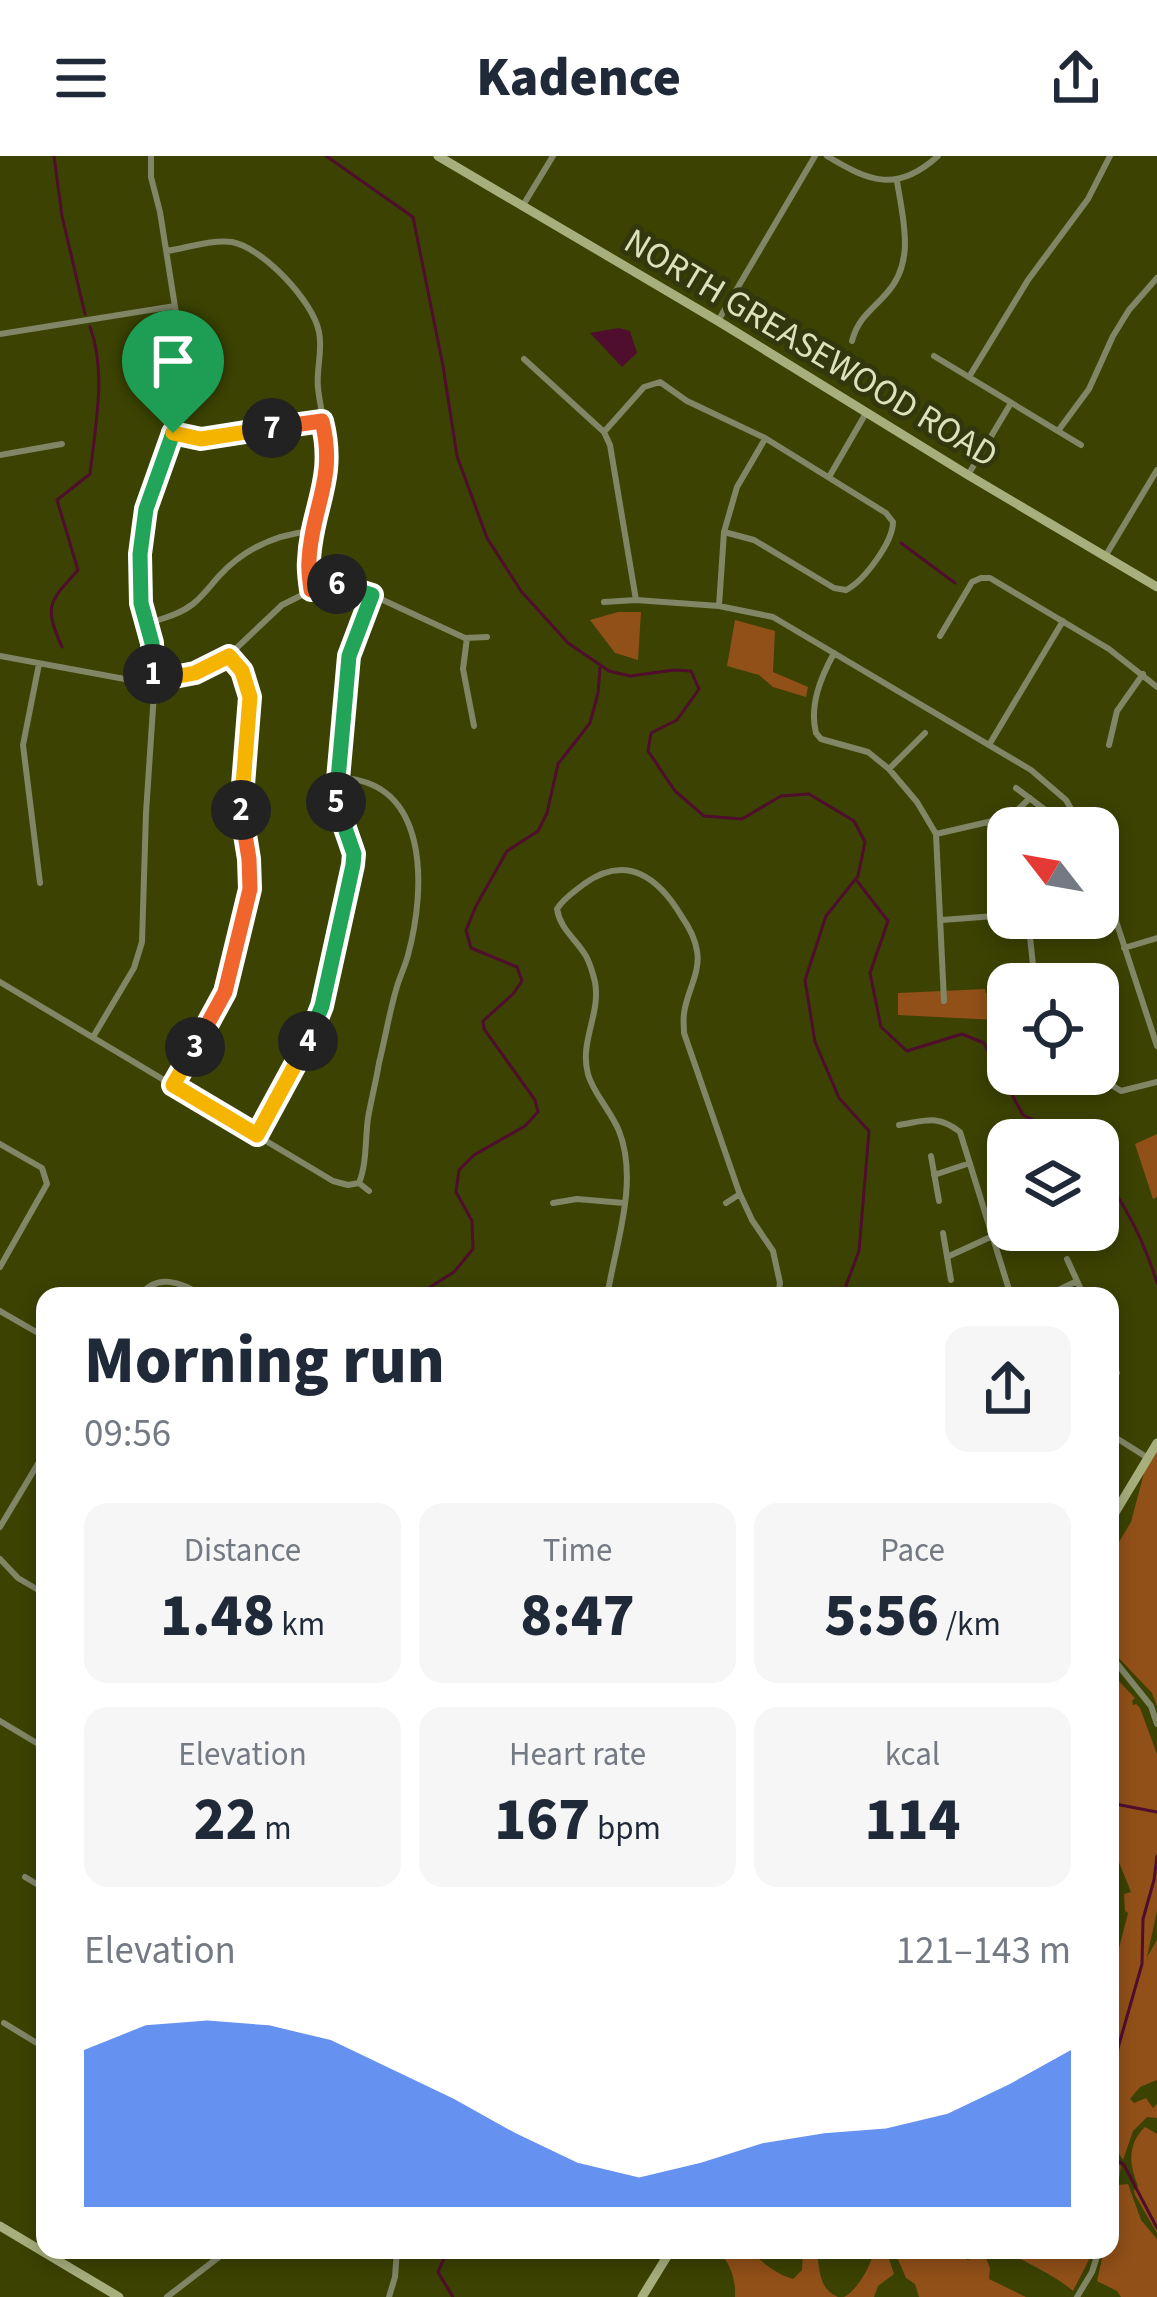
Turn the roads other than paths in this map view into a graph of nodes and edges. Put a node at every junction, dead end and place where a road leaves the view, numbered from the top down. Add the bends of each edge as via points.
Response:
1 (151, 156) edge
2 (438, 156) edge
3 (553, 156) edge
4 (815, 156) edge
5 (827, 156) edge
6 (938, 156) edge
7 (1110, 156) edge
8 (896, 181) junction
9 (522, 207) junction
10 (167, 251) junction
11 (1157, 278) edge
12 (176, 306) junction
13 (718, 321) junction
14 (0, 334) edge
15 (852, 341) dead end
16 (934, 356) dead end
17 (524, 359) dead end
18 (969, 377) junction
19 (1011, 403) junction
20 (866, 413) junction
21 (322, 421) junction
22 (1058, 431) junction
23 (604, 432) junction
24 (173, 433) junction
25 (765, 438) junction
26 (62, 444) dead end
27 (1081, 445) dead end
28 (0, 455) edge
29 (1157, 470) edge
30 (968, 475) junction
31 (829, 477) junction
32 (314, 531) junction
33 (724, 532) junction
34 (1106, 555) junction
35 (1157, 587) edge
36 (311, 590) junction
37 (372, 595) junction
38 (636, 600) junction
39 (604, 602) dead end
40 (719, 606) junction
41 (1063, 621) junction
42 (148, 623) junction
43 (940, 636) dead end
44 (467, 638) junction
45 (487, 638) dead end
46 (834, 652) junction
47 (0, 656) edge
48 (229, 656) junction
49 (39, 664) junction
50 (1143, 674) junction
51 (153, 681) junction
52 (1157, 687) edge
53 (474, 726) dead end
54 (925, 733) dead end
55 (989, 745) junction
56 (1109, 745) dead end
57 (889, 770) junction
58 (338, 778) junction
59 (1016, 788) dead end
60 (1030, 798) junction
61 (1042, 807) edge
62 (1070, 807) edge
63 (936, 834) junction
64 (40, 883) dead end
65 (987, 917) edge
66 (942, 920) junction
67 (1119, 936) edge
68 (1157, 938) edge
69 (1124, 948) junction
70 (0, 982) edge
71 (944, 1000) dead end
72 (93, 1037) junction
73 (1157, 1046) edge
74 (1157, 1082) edge
75 (173, 1085) junction
76 (1119, 1091) edge
77 (899, 1125) dead end
78 (257, 1135) junction
79 (0, 1144) edge
80 (931, 1156) dead end
81 (970, 1162) junction
82 (934, 1175) junction
83 (358, 1183) junction
84 (369, 1191) dead end
85 (740, 1194) junction
86 (939, 1201) dead end
87 (553, 1203) dead end
88 (624, 1203) junction
89 (725, 1203) dead end
90 (987, 1217) edge
91 (943, 1233) dead end
92 (987, 1239) edge
93 (998, 1251) edge
94 (947, 1257) junction
95 (1067, 1258) dead end
96 (0, 1267) edge
97 (952, 1280) dead end
98 (1077, 1280) junction
99 (148, 1287) edge
100 (188, 1287) edge
101 (610, 1287) edge
102 (779, 1287) edge
103 (1008, 1287) edge
104 (1063, 1287) edge
105 (1080, 1287) edge
106 (0, 1311) edge
107 (36, 1332) edge
108 (1119, 1440) edge
109 (1157, 1443) edge
110 (1148, 1458) junction
111 (36, 1467) edge
112 (1119, 1507) edge
113 (0, 1527) edge
114 (0, 1559) edge
115 (36, 1589) edge
116 (1119, 1666) edge
117 (0, 1721) edge
118 (1157, 1724) edge
119 (36, 1743) edge
120 (25, 1877) dead end
121 (36, 1884) edge
122 (4, 2024) dead end
123 (36, 2043) edge
124 (0, 2226) edge
125 (36, 2247) edge
126 (55, 2259) edge
127 (216, 2259) edge
128 (396, 2259) edge
129 (665, 2259) edge
130 (1097, 2259) edge
131 (119, 2297) edge
132 (167, 2297) edge
133 (389, 2297) edge
134 (642, 2297) edge
135 (1076, 2297) edge

1 - 10 street
2 - 9 street, NORTH GREASEWOOD ROAD
3 - 9 street
4 - 13 street
5 - 8 street via 860,176
6 - 8 street
7 - 18 street
8 - 15 street via 902,267
9 - 13 street, NORTH GREASEWOOD ROAD
10 - 12 street
10 - 21 street via 233,242 265,257 317,324
11 - 22 street
12 - 14 street
12 - 24 street via 186,392
13 - 20 street, NORTH GREASEWOOD ROAD
16 - 18 street
17 - 23 street
18 - 19 street
19 - 22 street
19 - 30 street
20 - 30 street, NORTH GREASEWOOD ROAD
20 - 31 street
21 - 24 street via 201,439
21 - 32 street via 328,471
22 - 27 street
23 - 25 street via 655,380
23 - 38 street
24 - 42 street via 146,509 140,554
25 - 31 street
25 - 33 street via 737,487
26 - 28 street
29 - 34 street
30 - 34 street, NORTH GREASEWOOD ROAD
31 - 33 street via 895,523 847,593 754,540
32 - 36 street
32 - 42 street via 252,549 193,605
33 - 40 street
34 - 35 street, NORTH GREASEWOOD ROAD
36 - 37 street via 339,584
36 - 48 street via 282,604
37 - 44 street
37 - 58 street via 349,656
38 - 39 street
38 - 40 street
40 - 46 street via 773,617
41 - 43 street via 980,575
41 - 50 street
41 - 55 street
42 - 51 street
44 - 45 street
44 - 53 street via 463,669
46 - 55 street
46 - 57 street via 818,685 813,735 868,752
47 - 49 street
48 - 51 street
48 - 75 street via 250,697 241,809 250,889 225,992
49 - 51 street
49 - 64 street via 23,745
50 - 52 street
50 - 56 street via 1117,711
51 - 72 street via 142,942
54 - 57 street
55 - 62 street
57 - 63 street
58 - 78 street via 337,808 354,854 340,927 314,1030
58 - 83 street via 388,792 411,828 418,861 412,938
59 - 60 street
60 - 61 street
60 - 63 street via 1010,817
63 - 66 street
65 - 66 street
66 - 71 street
67 - 69 street
68 - 69 street
69 - 73 street
70 - 72 street
72 - 75 street
74 - 76 street
75 - 78 street
77 - 81 street via 946,1122 960,1132
78 - 83 street via 333,1181
79 - 96 street via 49,1177
80 - 82 street
81 - 82 street
81 - 90 street
82 - 86 street
83 - 84 street
85 - 88 street via 684,1033 698,953 691,931 648,876 612,870 554,909 587,957 596,987 588,1076 620,1132
85 - 89 street
85 - 102 street via 773,1251
87 - 88 street
88 - 101 street
91 - 94 street
92 - 94 street
93 - 103 street
94 - 97 street
95 - 98 street
98 - 104 street
98 - 105 street
99 - 100 street
106 - 107 street
108 - 110 street
109 - 110 street
110 - 112 street
111 - 113 street
114 - 115 street
116 - 118 street
117 - 119 street
120 - 121 street
122 - 123 street
124 - 125 street
126 - 131 street
127 - 132 street
128 - 133 street
129 - 134 street
130 - 135 street

